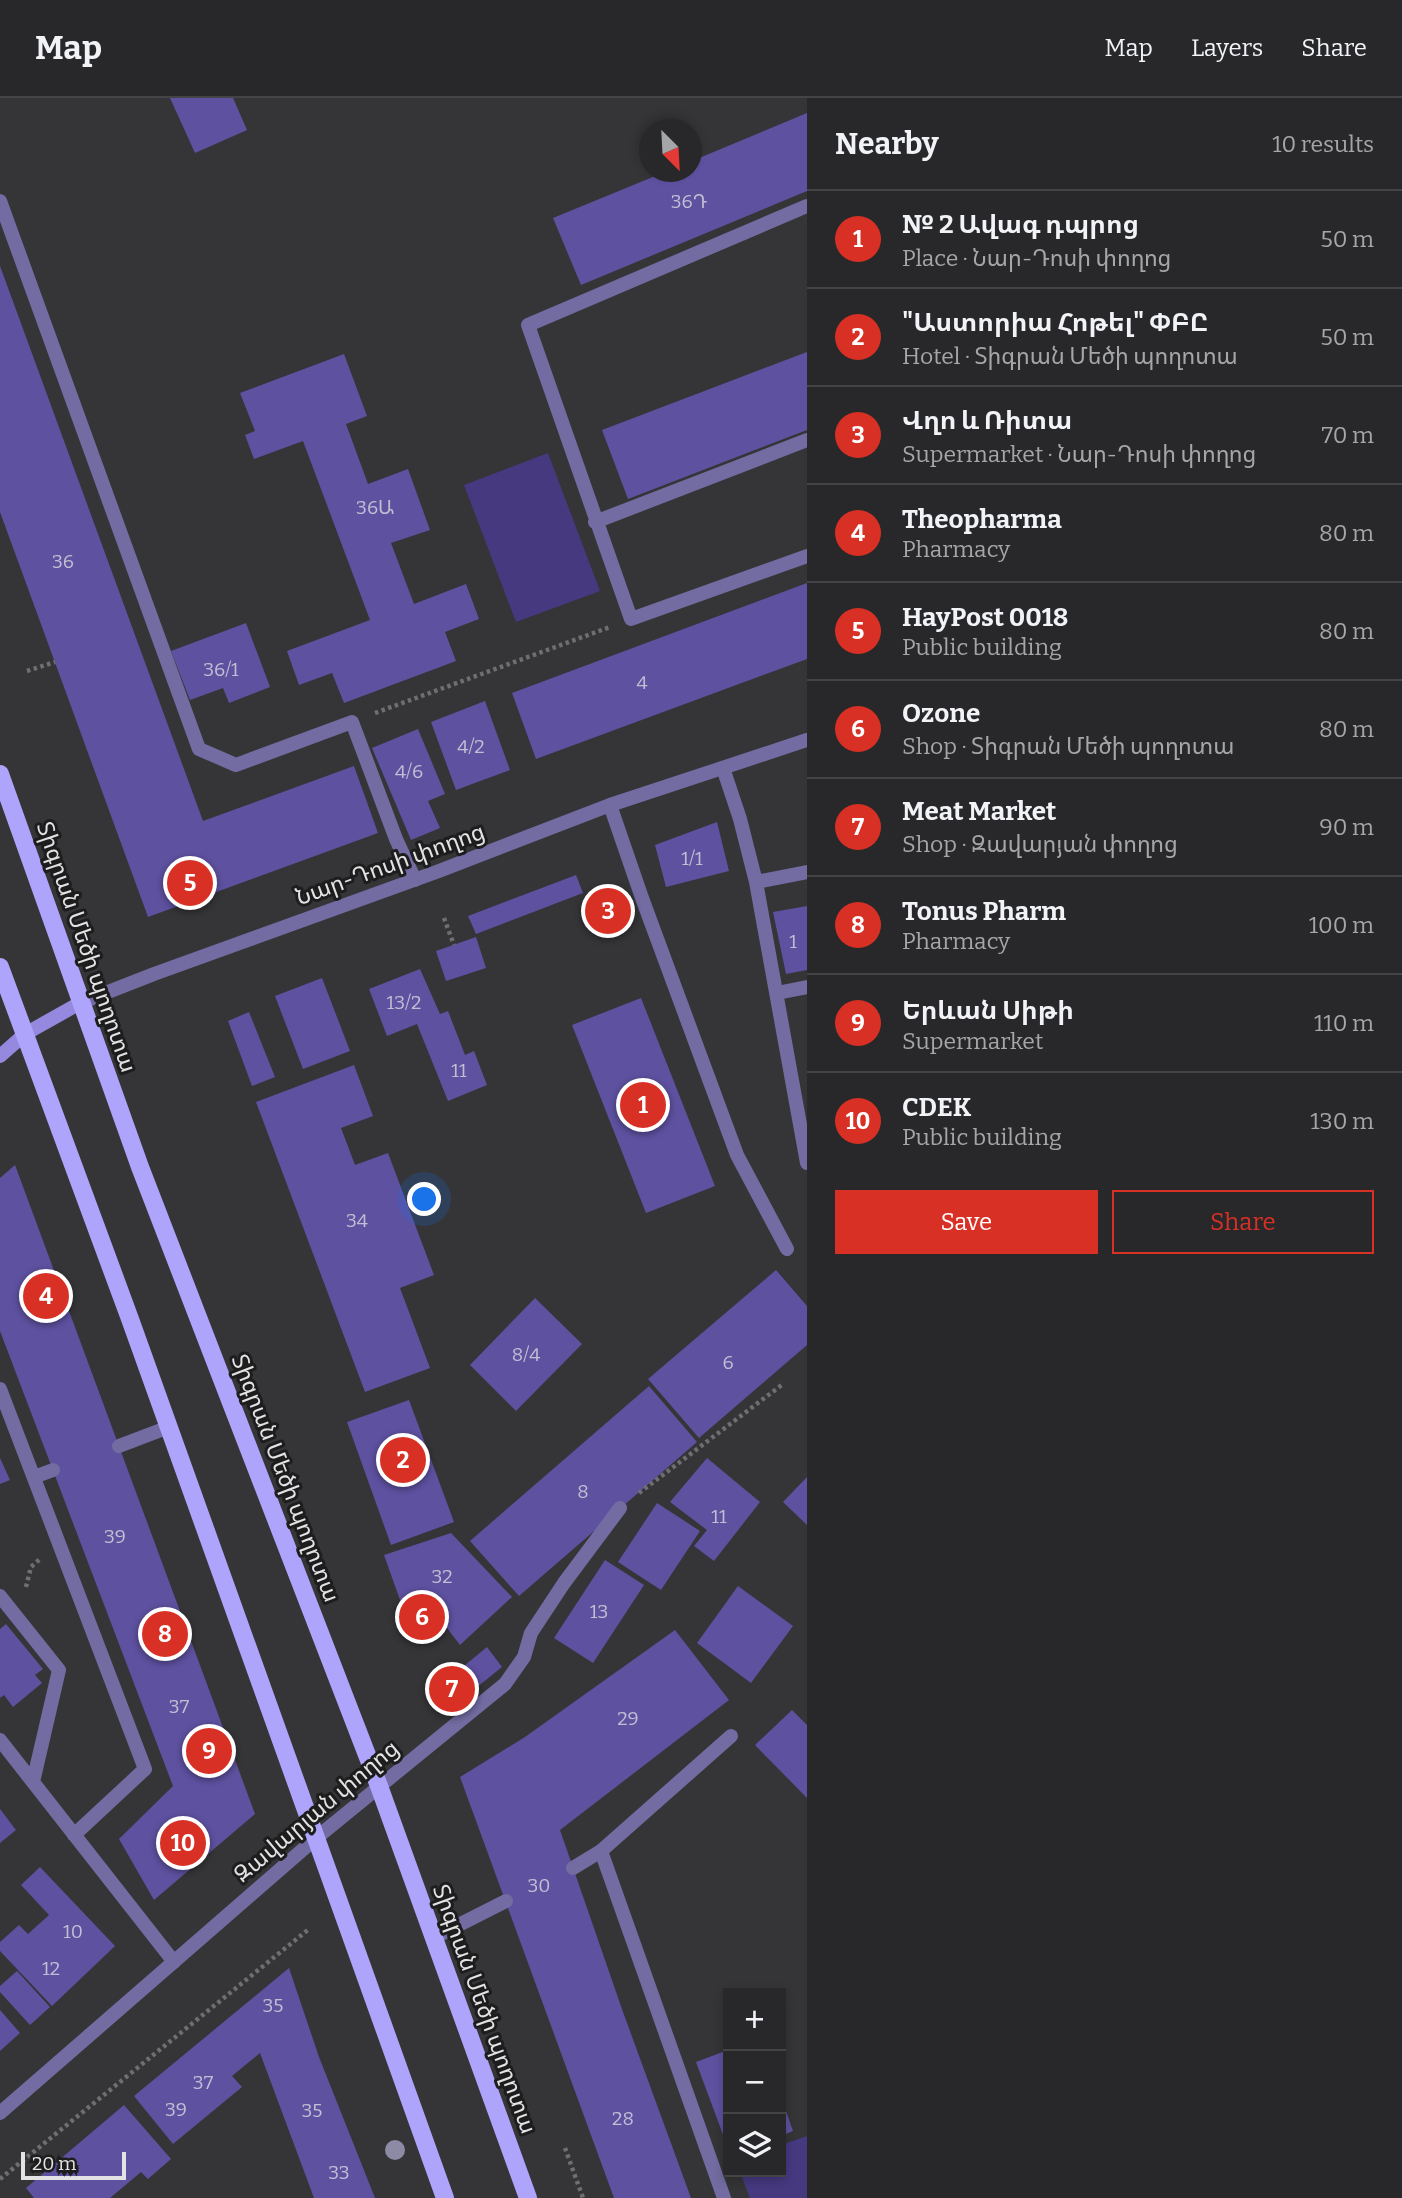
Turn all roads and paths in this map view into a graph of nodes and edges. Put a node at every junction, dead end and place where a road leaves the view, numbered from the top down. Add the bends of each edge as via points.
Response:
1 (0, 201) edge
2 (807, 206) edge
3 (807, 440) edge
4 (595, 522) junction
5 (807, 556) edge
6 (631, 619) junction
7 (55, 662) dead end
8 (27, 671) dead end
9 (352, 722) junction
10 (807, 740) edge
11 (723, 768) junction
12 (0, 774) edge
13 (610, 805) junction
14 (807, 872) edge
15 (415, 880) junction
16 (756, 881) junction
17 (444, 918) dead end
18 (454, 945) dead end
19 (0, 967) edge
20 (807, 987) edge
21 (777, 993) junction
22 (80, 1003) junction
23 (25, 1034) junction
24 (0, 1056) edge
25 (807, 1163) edge
26 (787, 1249) dead end
27 (783, 1384) dead end
28 (0, 1389) edge
29 (169, 1427) junction
30 (119, 1446) dead end
31 (53, 1470) dead end
32 (34, 1477) junction
33 (620, 1508) joint
34 (58, 1541) junction
35 (0, 1595) edge
36 (18, 1619) junction
37 (731, 1736) dead end
38 (0, 1740) edge
39 (33, 1782) junction
40 (379, 1786) junction
41 (74, 1835) junction
42 (315, 1839) junction
43 (601, 1852) junction
44 (573, 1868) dead end
45 (506, 1902) dead end
46 (309, 1929) dead end
47 (433, 1938) junction
48 (174, 1962) junction
49 (0, 2113) edge
50 (565, 2148) dead end
51 (0, 2179) edge
52 (445, 2198) edge
53 (528, 2198) edge
54 (583, 2198) edge
55 (724, 2198) edge

1 - 9 street via 199,749 236,765
2 - 4 street via 528,325
3 - 4 street
4 - 6 street
5 - 6 street
6 - 9 path
7 - 8 path
9 - 15 street
10 - 11 street, Նար-Դոսի փողոց
11 - 13 street, Նար-Դոսի փողոց
11 - 16 street
12 - 22 main road, Տիգրան Մեծի պողոտա
13 - 15 street, Նար-Դոսի փողոց
13 - 26 street via 737,1155
14 - 16 street
15 - 22 street, Նար-Դոսի փողոց
16 - 21 street
17 - 18 path
19 - 23 main road
20 - 21 street
21 - 25 street
22 - 23 main road, Նար-Դոսի փողոց
22 - 40 main road, Տիգրան Մեծի պողոտա
23 - 24 main road, Նար-Դոսի փողոց
23 - 29 main road
27 - 33 path
28 - 32 street
29 - 30 street
29 - 42 main road
31 - 32 street
32 - 34 street
33 - 40 street, Զավարյան փողոց via 531,1633 524,1657 505,1684
34 - 36 path via 30,1567
34 - 41 street via 145,1769
35 - 36 street
36 - 39 street via 59,1670
37 - 43 street
38 - 39 street
39 - 41 street
40 - 42 street, Զավարյան փողոց
40 - 47 main road, Տիգրան Մեծի պողոտա
41 - 48 street
42 - 48 street, Զավարյան փողոց
42 - 52 main road
43 - 44 street
43 - 55 street
45 - 47 street
46 - 51 path
47 - 53 main road, Տիգրան Մեծի պողոտա
48 - 49 street, Զավարյան փողոց
50 - 54 path

